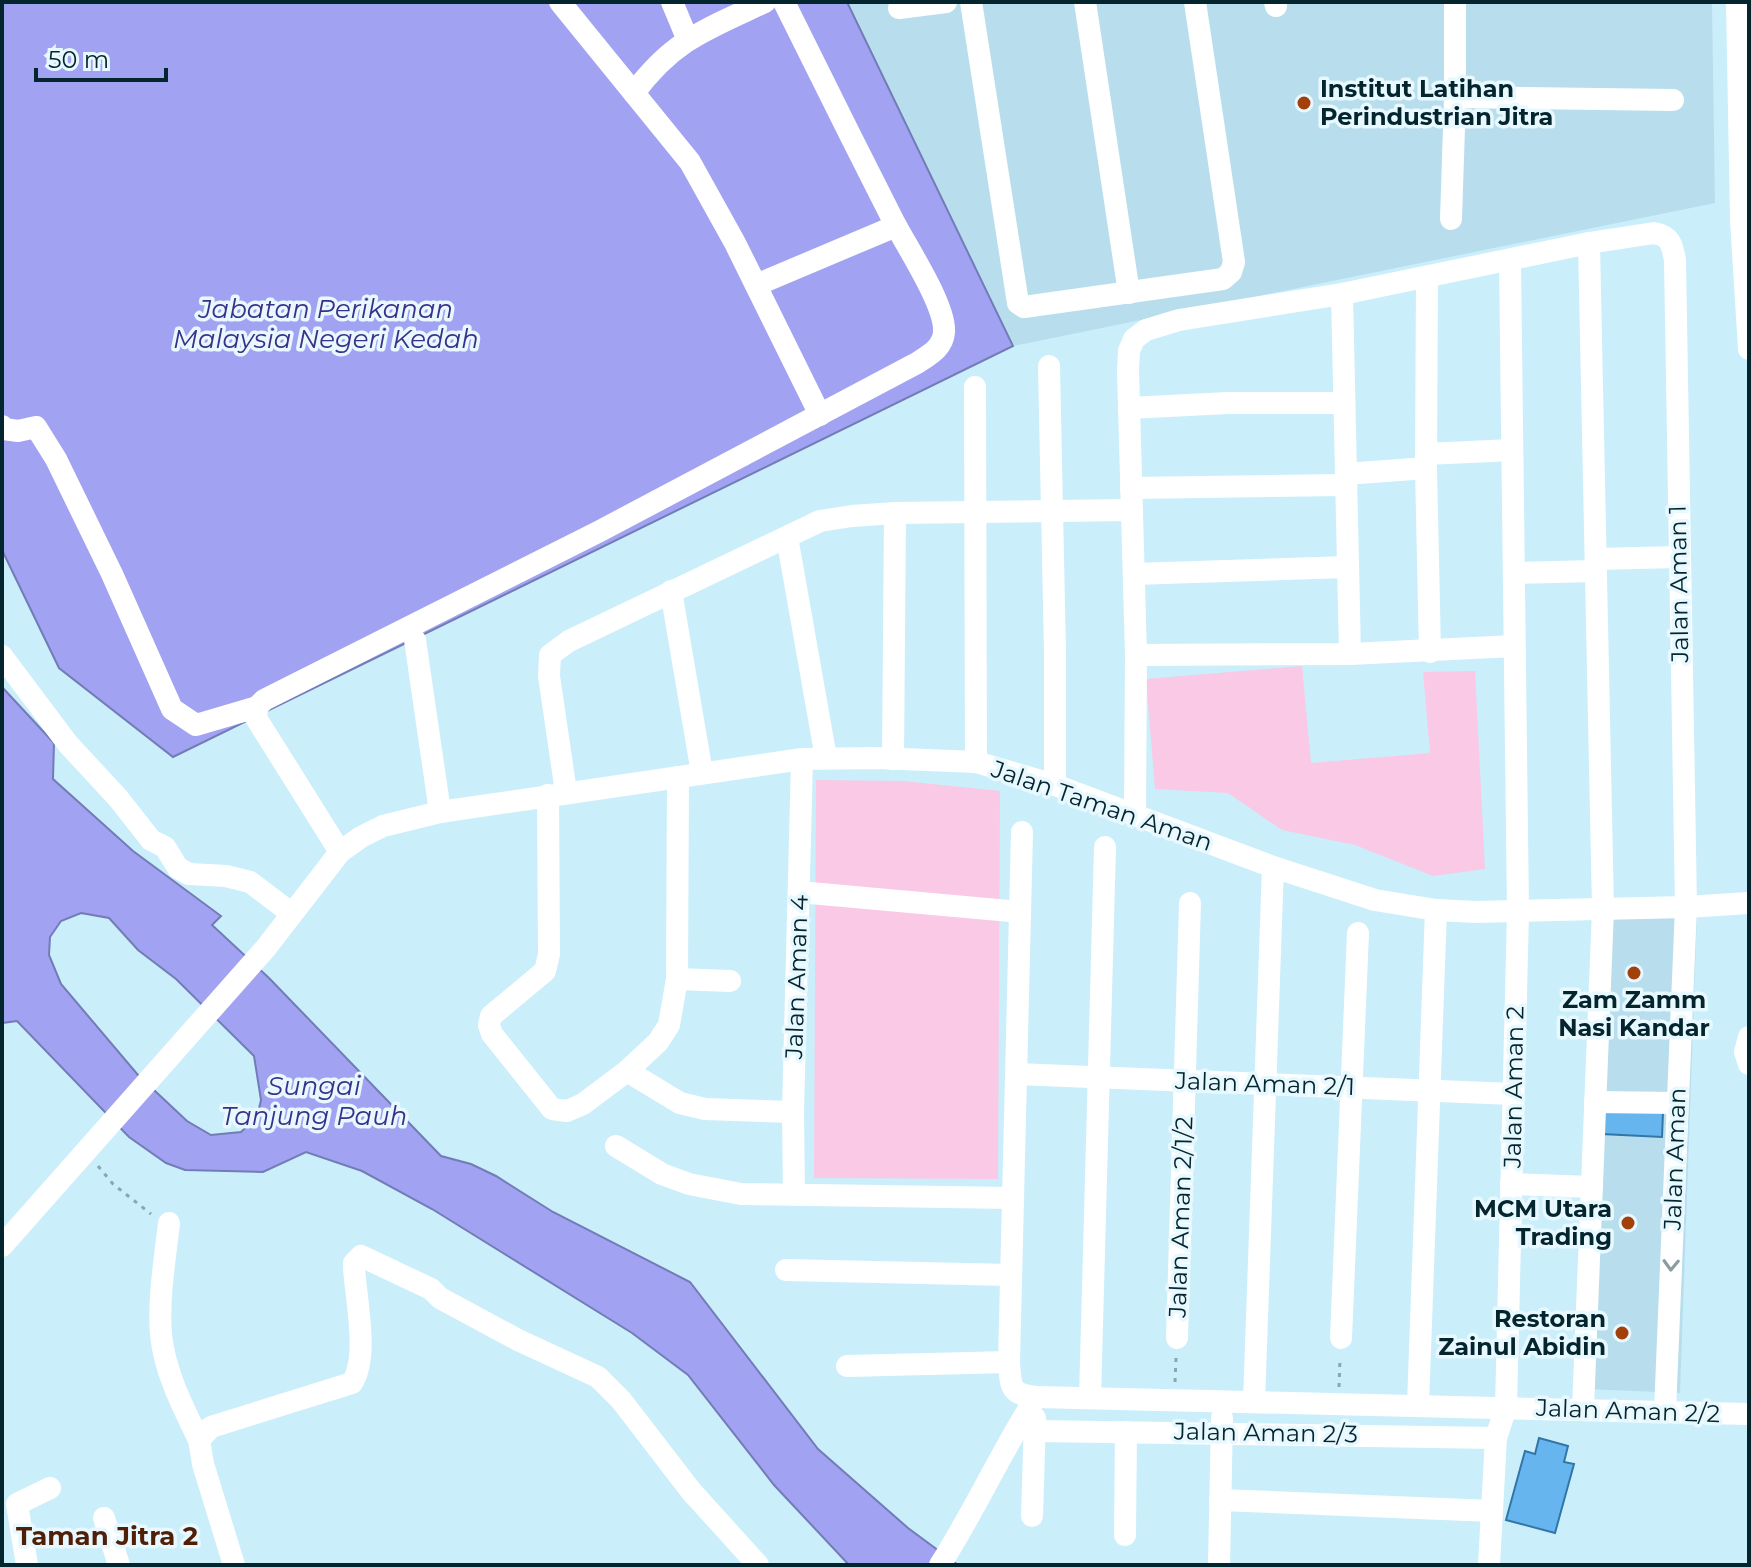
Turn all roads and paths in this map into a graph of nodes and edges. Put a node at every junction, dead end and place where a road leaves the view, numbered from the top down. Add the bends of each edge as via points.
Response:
1 (560, 2) edge
2 (672, 2) edge
3 (765, 2) edge
4 (784, 2) edge
5 (946, 2) edge
6 (971, 2) edge
7 (1085, 2) edge
8 (1195, 2) edge
9 (1455, 2) edge
10 (1737, 2) edge
11 (899, 8) dead end
12 (687, 38) junction
13 (634, 93) junction
14 (1455, 97) junction
15 (1673, 100) dead end
16 (1744, 156) edge
17 (1451, 219) dead end
18 (896, 226) junction
19 (1745, 230) edge
20 (1589, 243) junction
21 (1510, 261) junction
22 (1427, 278) junction
23 (756, 285) junction
24 (1129, 293) junction
25 (1342, 294) junction
26 (1749, 349) edge
27 (1049, 366) dead end
28 (975, 387) dead end
29 (1344, 403) junction
30 (1129, 408) junction
31 (820, 415) junction
32 (2, 426) edge
33 (1512, 450) junction
34 (1426, 461) junction
35 (1346, 480) junction
36 (1132, 499) junction
37 (1053, 511) junction
38 (975, 512) junction
39 (895, 513) junction
40 (787, 537) junction
41 (1678, 557) junction
42 (1596, 565) junction
43 (1348, 567) junction
44 (1514, 573) junction
45 (1134, 574) junction
46 (671, 591) junction
47 (415, 640) dead end
48 (1514, 646) junction
49 (1430, 652) junction
50 (1350, 654) junction
51 (1136, 655) junction
52 (2, 656) edge
53 (257, 707) junction
54 (826, 758) junction
55 (802, 759) junction
56 (893, 759) junction
57 (976, 762) junction
58 (702, 773) junction
59 (678, 777) junction
60 (1055, 785) junction
61 (557, 794) junction
62 (440, 812) junction
63 (1135, 814) junction
64 (1022, 832) dead end
65 (1105, 847) dead end
66 (340, 852) junction
67 (1273, 867) junction
68 (799, 892) junction
69 (1190, 903) dead end
70 (1749, 903) edge
71 (1686, 907) junction
72 (1603, 909) junction
73 (1436, 910) junction
74 (1020, 912) junction
75 (1518, 912) junction
76 (291, 913) junction
77 (1358, 933) dead end
78 (677, 979) junction
79 (730, 981) dead end
80 (1749, 1037) edge
81 (1749, 1064) edge
82 (627, 1071) junction
83 (1016, 1074) junction
84 (1098, 1077) junction
85 (1186, 1081) junction
86 (1265, 1084) junction
87 (1351, 1088) junction
88 (1428, 1091) junction
89 (1513, 1094) junction
90 (1595, 1102) junction
91 (1677, 1103) junction
92 (793, 1112) junction
93 (92, 1143) junction
94 (616, 1146) dead end
95 (1511, 1184) junction
96 (1592, 1187) junction
97 (794, 1195) junction
98 (1013, 1198) junction
99 (169, 1223) joint
100 (2, 1246) edge
101 (786, 1270) dead end
102 (1011, 1275) junction
103 (1177, 1338) joint
104 (1341, 1338) joint
105 (1009, 1362) junction
106 (847, 1366) dead end
107 (1036, 1397) junction
108 (1090, 1398) junction
109 (1174, 1400) junction
110 (1223, 1401) junction
111 (1254, 1402) junction
112 (1338, 1403) junction
113 (1418, 1405) junction
114 (1506, 1407) junction
115 (1583, 1409) junction
116 (1665, 1411) junction
117 (1749, 1414) edge
118 (1035, 1431) junction
119 (1126, 1432) junction
120 (1222, 1432) junction
121 (1496, 1438) junction
122 (199, 1440) junction
123 (50, 1488) dead end
124 (1220, 1500) junction
125 (1492, 1511) junction
126 (1032, 1516) dead end
127 (104, 1518) dead end
128 (1125, 1535) dead end
129 (27, 1565) edge
130 (119, 1565) edge
131 (234, 1565) edge
132 (758, 1565) edge
133 (940, 1565) edge
134 (1219, 1565) edge
135 (1489, 1565) edge

1 - 13 street
2 - 12 street
3 - 12 street
4 - 18 street
5 - 11 street
6 - 24 street via 1018,303 1024,307
7 - 24 street
8 - 24 street via 1234,262 1223,279
9 - 14 street
10 - 16 street
12 - 13 street via 650,70
13 - 23 street via 690,162
14 - 15 street
14 - 17 street
16 - 19 street
18 - 23 street
18 - 31 street via 935,298 945,330 942,343 917,363
19 - 26 street
20 - 21 street
20 - 41 street, Jalan Aman 1 via 1654,233 1670,240 1675,260
20 - 42 street
21 - 22 street
21 - 33 street, Jalan Aman 2
22 - 25 street
22 - 34 street
23 - 31 street
25 - 29 street
25 - 30 street via 1146,330 1129,351
27 - 37 street
28 - 38 street
29 - 30 street
29 - 35 street
30 - 36 street
31 - 53 street
32 - 53 street via 18,431 36,427 56,459 172,709 196,725
33 - 34 street
33 - 44 street, Jalan Aman 2
34 - 35 street
34 - 49 street
35 - 36 street
35 - 43 street
36 - 37 street
36 - 45 street
37 - 38 street
37 - 60 street
38 - 39 street
38 - 57 street
39 - 40 street via 820,521
39 - 56 street
40 - 46 street
40 - 54 street
41 - 42 street
41 - 71 street, Jalan Aman 1
42 - 44 street
42 - 72 street
43 - 45 street
43 - 50 street
44 - 48 street, Jalan Aman 2
45 - 51 street
46 - 58 street
46 - 61 street via 550,655
47 - 62 street
48 - 49 street
48 - 75 street, Jalan Aman 2
49 - 50 street
50 - 51 street
51 - 63 street
52 - 76 street via 68,744 151,840 165,847 178,868 250,882
53 - 66 street via 256,718
54 - 55 street, Jalan Taman Aman
54 - 56 street, Jalan Taman Aman
55 - 58 street, Jalan Taman Aman
55 - 68 street, Jalan Aman 4
56 - 57 street, Jalan Taman Aman
57 - 60 street, Jalan Taman Aman
58 - 59 street, Jalan Taman Aman
59 - 61 street, Jalan Taman Aman
59 - 78 street
60 - 63 street, Jalan Taman Aman
61 - 62 street, Jalan Taman Aman
61 - 82 street via 545,971 491,1016 489,1025 552,1109 567,1111 583,1104
62 - 66 street, Jalan Taman Aman via 383,826
63 - 67 street, Jalan Taman Aman
64 - 74 street
65 - 84 street
66 - 76 street, Jalan Taman Aman
67 - 73 street, Jalan Taman Aman via 1375,900
67 - 86 street
68 - 74 street
68 - 92 street, Jalan Aman 4
69 - 85 street, Jalan Aman 2/1/2
70 - 71 street, Jalan Taman Aman
71 - 72 street, Jalan Taman Aman
71 - 91 street, Jalan Aman
72 - 75 street, Jalan Taman Aman
72 - 90 street
73 - 75 street, Jalan Taman Aman
73 - 88 street
74 - 83 street
75 - 89 street, Jalan Aman 2
76 - 93 street, Jalan Taman Aman
77 - 87 street
78 - 79 street
78 - 82 street via 669,1025
80 - 81 street
82 - 92 street via 680,1103
83 - 84 street, Jalan Aman 2/1
83 - 98 street
84 - 85 street, Jalan Aman 2/1
84 - 108 street
85 - 86 street, Jalan Aman 2/1
85 - 103 street, Jalan Aman 2/1/2
86 - 87 street, Jalan Aman 2/1
86 - 111 street
87 - 88 street, Jalan Aman 2/1
87 - 104 street
88 - 89 street, Jalan Aman 2/1
88 - 113 street
89 - 95 street, Jalan Aman 2
90 - 91 street
90 - 96 street
91 -> 116 street, Jalan Aman
92 - 97 street, Jalan Aman 4
93 - 99 path via 113,1184 143,1210
93 - 100 street, Jalan Taman Aman
94 - 97 street via 689,1184 741,1194
95 - 96 street
95 - 114 street, Jalan Aman 2
96 - 115 street
97 - 98 street
98 - 102 street
99 - 122 street via 161,1335 173,1384
101 - 102 street
102 - 105 street
103 - 109 path
104 - 112 path
105 - 106 street
105 - 107 street via 1014,1391
107 - 108 street, Jalan Aman 2/2
107 - 118 street
107 - 133 street
108 - 109 street, Jalan Aman 2/2
109 - 110 street, Jalan Aman 2/2
110 - 111 street, Jalan Aman 2/2
110 - 120 street
111 - 112 street, Jalan Aman 2/2
112 - 113 street, Jalan Aman 2/2
113 - 114 street, Jalan Aman 2/2
114 - 115 street, Jalan Aman 2/2
114 - 121 street, Jalan Aman 2
115 - 116 street, Jalan Aman 2/2
116 - 117 street, Jalan Aman 2/2
118 - 119 street, Jalan Aman 2/3
118 - 126 street
119 - 120 street, Jalan Aman 2/3
119 - 128 street
120 - 121 street, Jalan Aman 2/3
120 - 124 street
121 - 125 street, Jalan Aman 2
122 - 131 street
122 - 132 street via 211,1427 352,1383 361,1358 354,1263 361,1256 598,1377
123 - 129 street via 17,1504
124 - 125 street
124 - 134 street
125 - 135 street, Jalan Aman 2
127 - 130 street

